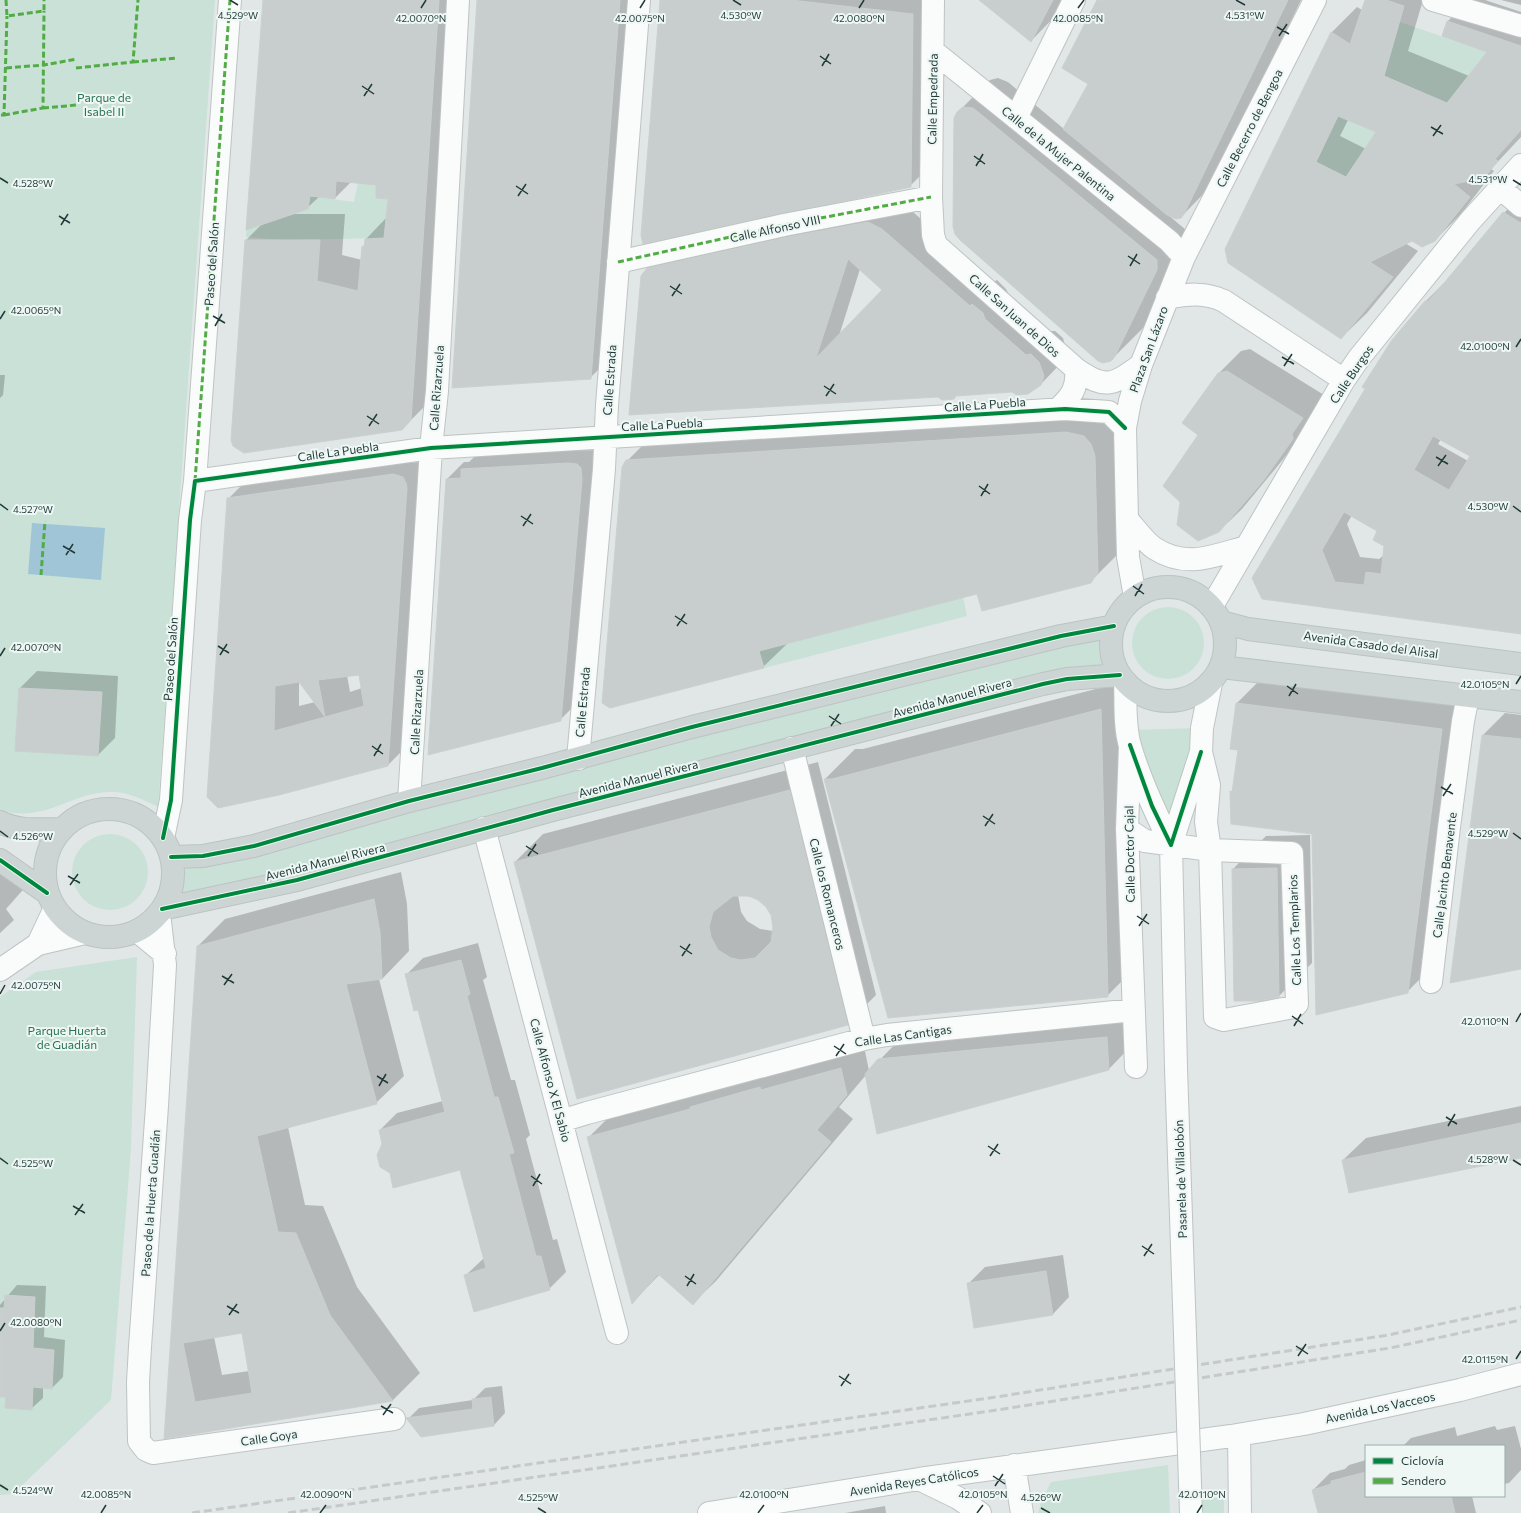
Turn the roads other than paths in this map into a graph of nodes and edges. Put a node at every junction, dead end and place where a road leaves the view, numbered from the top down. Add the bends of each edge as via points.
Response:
1 (230, 0) edge
2 (458, 0) edge
3 (639, 0) edge
4 (933, 0) edge
5 (1074, 0) edge
6 (1315, 0) edge
7 (1433, 0) edge
8 (1521, 26) edge
9 (933, 51) junction
10 (1016, 118) junction
11 (1521, 165) edge
12 (1500, 188) junction
13 (931, 197) junction
14 (1521, 206) edge
15 (1184, 257) junction
16 (618, 262) junction
17 (1167, 298) junction
18 (1140, 365) junction
19 (1076, 369) junction
20 (1344, 380) junction
21 (1058, 409) junction
22 (1125, 428) junction
23 (606, 437) junction
24 (431, 448) junction
25 (195, 481) junction
26 (1127, 519) junction
27 (1246, 547) junction
28 (1135, 597) junction
29 (1217, 614) junction
30 (1114, 626) junction
31 (1521, 664) edge
32 (1216, 675) junction
33 (1123, 679) junction
34 (1468, 696) junction
35 (1521, 702) edge
36 (1130, 745) junction
37 (792, 748) junction
38 (1201, 752) junction
39 (578, 759) junction
40 (409, 800) junction
41 (0, 822) edge
42 (484, 828) junction
43 (62, 829) junction
44 (1127, 829) junction
45 (1171, 845) junction
46 (167, 847) junction
47 (1210, 850) junction
48 (0, 860) edge
49 (51, 902) junction
50 (161, 911) junction
51 (137, 931) junction
52 (85, 933) junction
53 (38, 944) junction
54 (165, 954) junction
55 (0, 970) edge
56 (1431, 982) dead end
57 (1134, 1010) junction
58 (864, 1039) junction
59 (1136, 1067) dead end
60 (561, 1121) junction
61 (617, 1333) dead end
62 (1521, 1374) edge
63 (394, 1419) dead end
64 (1239, 1435) junction
65 (146, 1450) joint
66 (1014, 1465) junction
67 (919, 1479) junction
68 (755, 1510) edge
69 (709, 1513) edge
70 (980, 1513) edge
71 (1022, 1513) edge
72 (1191, 1513) edge
73 (1240, 1513) edge

1 - 25 street, Paseo del Salón
2 - 24 street, Calle Rizarzuela via 436,403
3 - 16 street, Calle Estrada
4 - 9 street, Calle Empedrada
5 - 10 street
6 - 15 street, Calle Becerro de Bengoa
7 - 8 street
9 - 10 street, Calle de la Mujer Palentina
9 - 13 street, Calle Empedrada
10 - 15 street, Calle de la Mujer Palentina via 1169,241
11 - 12 street, Calle Burgos
12 - 14 street
12 - 20 street, Calle Burgos via 1438,260
13 - 16 street, Calle Alfonso VIII via 784,225
13 - 19 street, Calle San Juan de Dios via 932,234 936,245
15 - 17 street, Plaza San Lázaro
16 - 23 street, Calle Estrada
17 - 18 street, Plaza San Lázaro
17 - 20 street, Plaza San Lázaro via 1201,294 1224,301
18 - 19 street, Calle San Juan de Dios via 1118,381 1103,383 1092,380
18 - 22 street, Plaza San Lázaro
19 - 21 street via 1078,380 1074,392
20 - 27 street, Calle Burgos
21 - 22 street, Calle La Puebla via 1109,412
21 - 23 street, Calle La Puebla
22 - 26 street, Plaza San Lázaro
23 - 24 street, Calle La Puebla
23 - 39 street, Calle Estrada
24 - 25 street, Calle La Puebla
24 - 40 street, Calle Rizarzuela
25 - 46 street, Paseo del Salón via 190,520
26 - 27 street via 1154,548 1179,559 1198,560
26 - 28 street, Plaza San Lázaro via 1128,556
27 - 29 street, Calle Burgos
28 - 29 main road via 1150,589 1178,587 1199,595
28 - 30 main road via 1122,610
29 - 31 main road, Avenida Casado del Alisal via 1248,629
29 - 32 main road via 1226,637 1226,652
30 - 33 main road via 1112,654
30 - 39 main road via 1061,636 699,725
32 - 33 main road via 1198,693 1168,701 1152,699 1138,692
32 - 34 main road
32 - 38 street via 1202,728
33 - 36 street, Calle Doctor Cajal
33 - 37 main road, Avenida Manuel Rivera via 1067,679 1043,684
34 - 35 main road
34 - 56 street, Calle Jacinto Benavente via 1449,827
36 - 44 street, Calle Doctor Cajal
36 - 45 street, Calle Doctor Cajal via 1152,806
37 - 42 main road, Avenida Manuel Rivera
37 - 58 street, Calle los Romanceros
38 - 45 street
38 - 47 street via 1209,785 1206,822
39 - 40 main road
40 - 46 main road via 254,846 203,856
41 - 43 main road via 27,830
42 - 50 main road, Avenida Manuel Rivera via 297,880
42 - 60 street, Calle Alfonso X El Sabio
43 - 46 main road via 77,817 95,809 115,808 134,813 150,823
43 - 49 main road via 52,843 46,859 44,876
44 - 45 street via 1145,841
44 - 57 street, Calle Doctor Cajal
45 - 47 street
45 - 72 street, Pasarela de Villalobón, bridge
46 - 50 main road via 172,884
47 - 47 street, Calle Los Templarios via 1292,853 1297,1004 1294,1007 1224,1020 1215,1017
48 - 49 main road
49 - 52 main road via 67,923
49 - 53 street
50 - 51 main road via 150,924
50 - 54 street, Paseo de la Huerta Guadián
51 - 52 main road via 119,937 101,937
51 - 54 street
52 - 53 street
53 - 55 street
54 - 65 street, Paseo de la Huerta Guadián via 158,1098 138,1382 139,1441
57 - 58 street, Calle Las Cantigas
57 - 59 street, Calle Doctor Cajal
58 - 60 street, Calle Las Cantigas
60 - 61 street, Calle Alfonso X El Sabio
62 - 64 street, Avenida Los Vacceos via 1460,1390
63 - 65 street, Calle Goya via 153,1453
64 - 66 street, Avenida Reyes Católicos
64 - 73 street
66 - 67 street, Avenida Reyes Católicos
66 - 71 street
67 - 68 street, Avenida Reyes Católicos
67 - 70 street via 958,1498
68 - 69 street, Avenida Reyes Católicos

